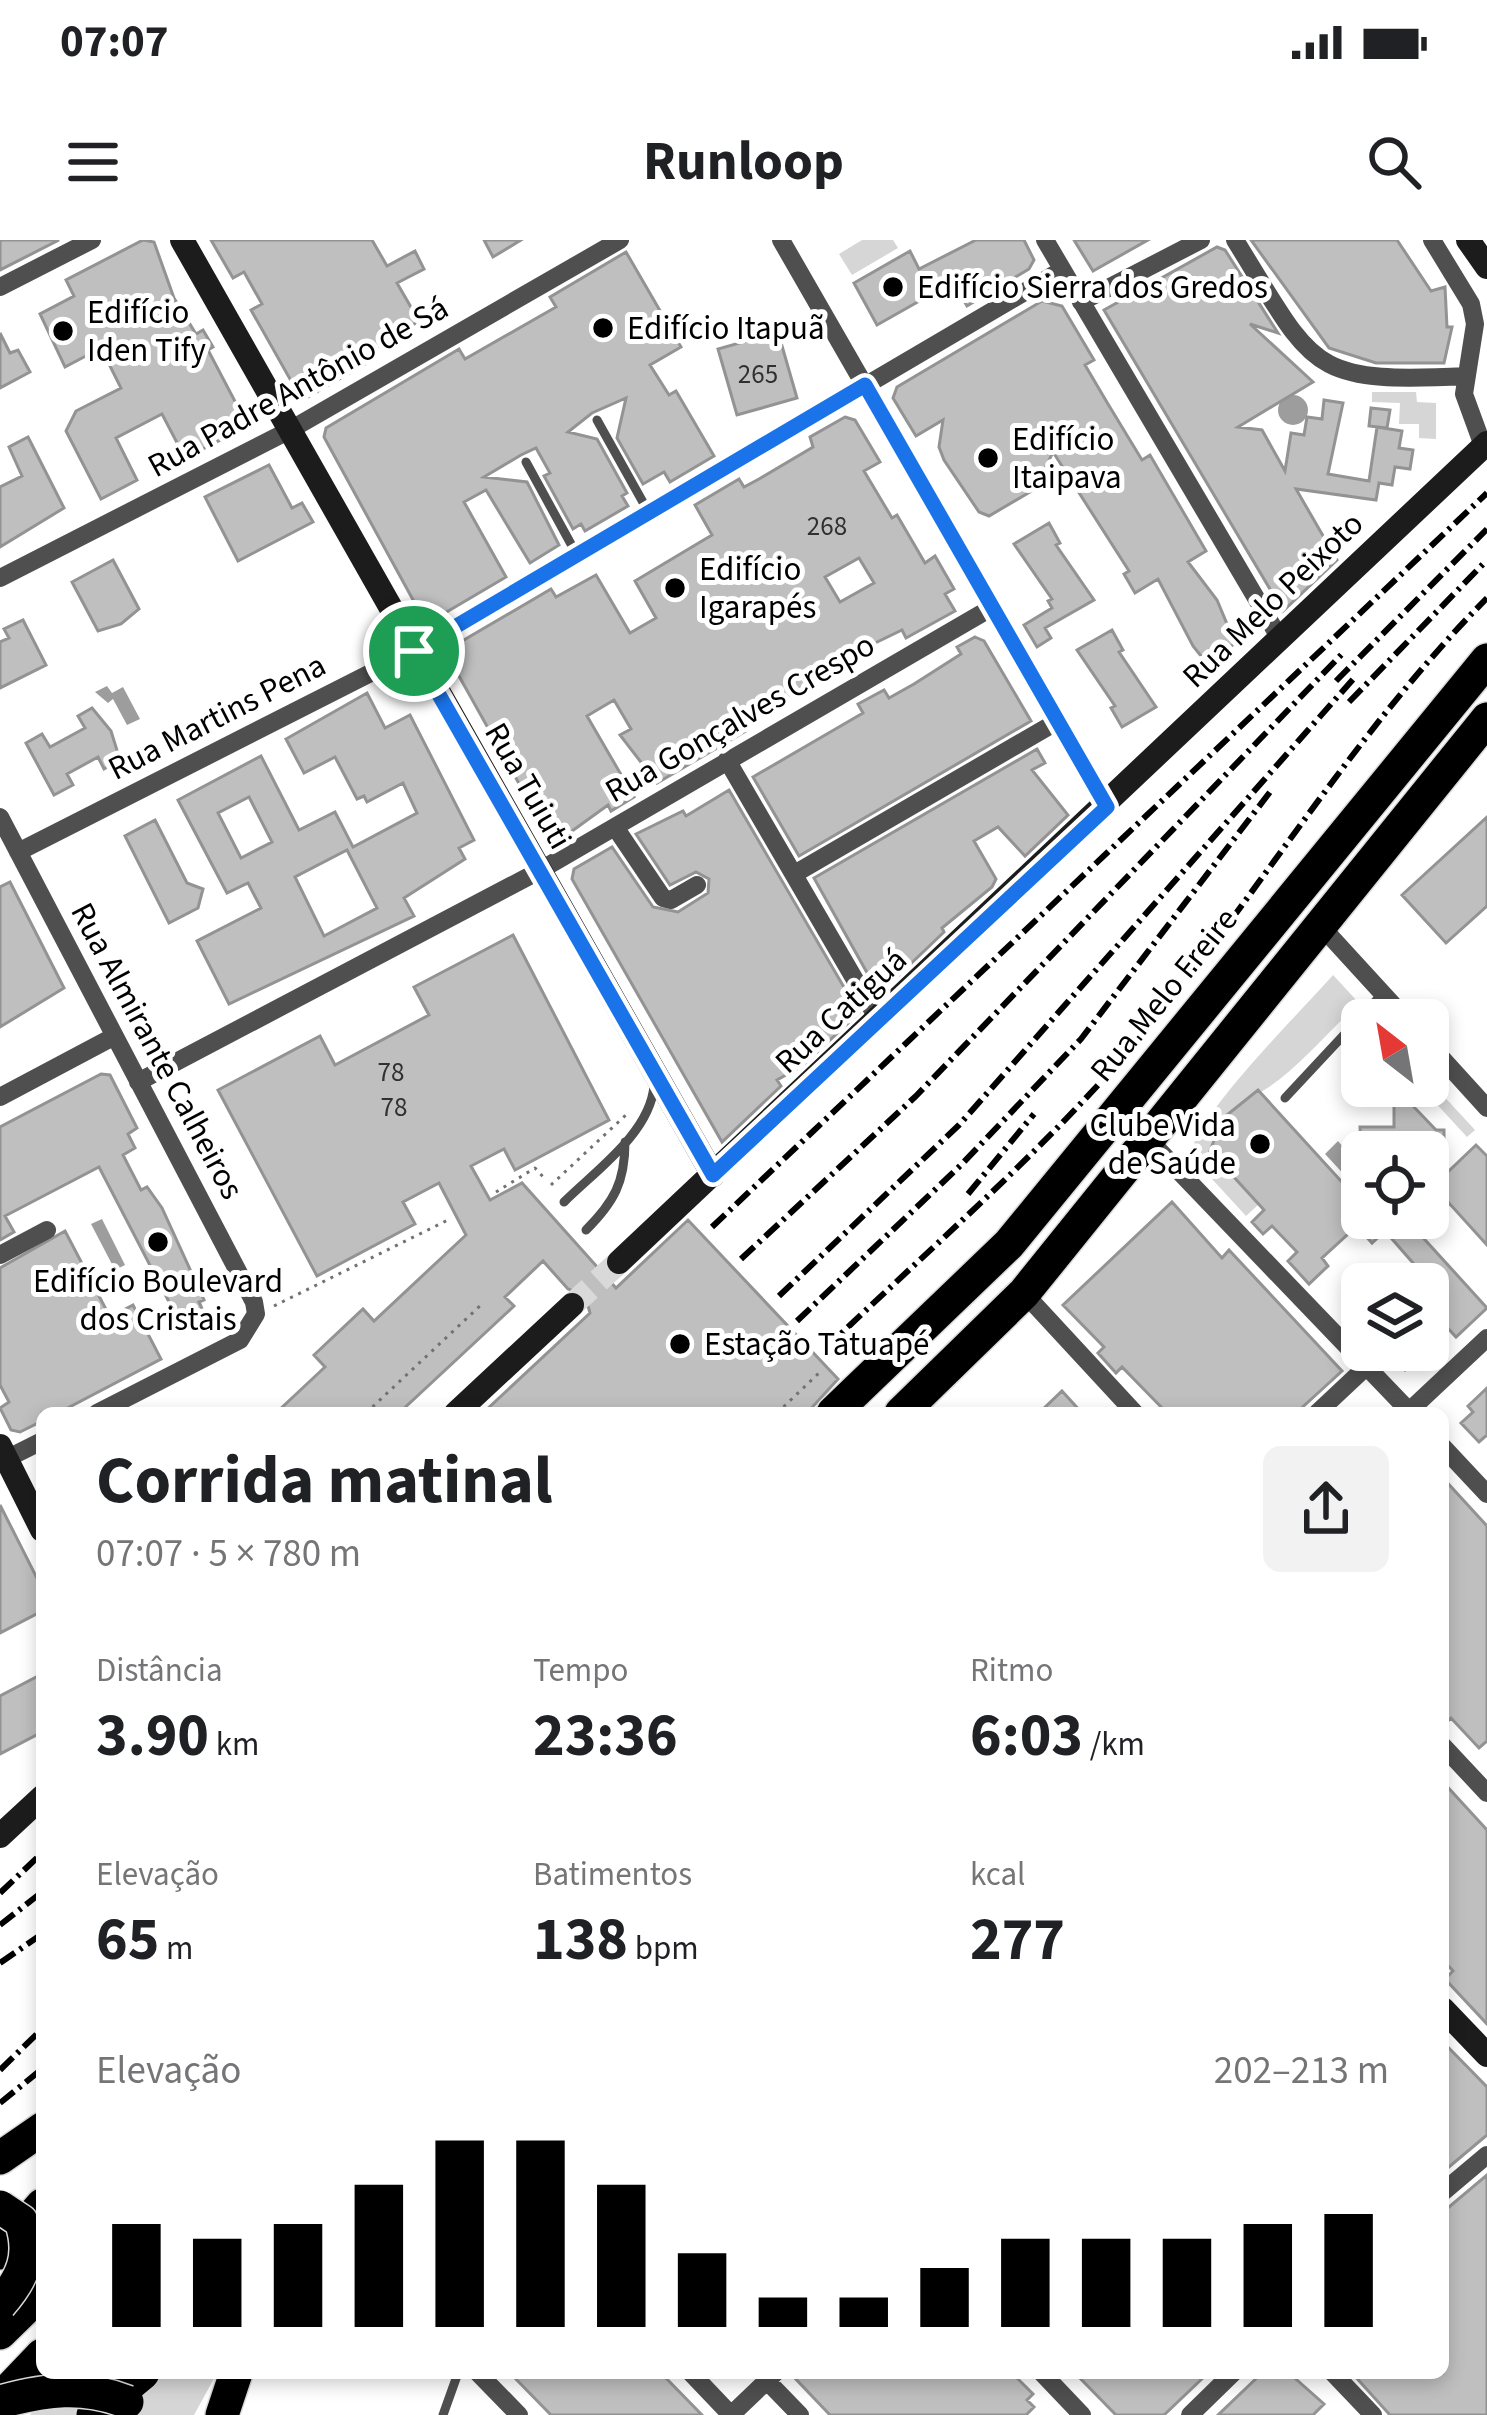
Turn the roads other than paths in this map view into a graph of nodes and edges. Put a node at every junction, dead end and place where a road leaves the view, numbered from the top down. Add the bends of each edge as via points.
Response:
1 (92, 240) edge
2 (182, 240) edge
3 (620, 240) edge
4 (781, 240) edge
5 (1045, 240) edge
6 (1201, 240) edge
7 (1235, 240) edge
8 (1432, 240) edge
9 (1468, 240) edge
10 (1487, 267) edge
11 (1062, 270) junction
12 (0, 287) edge
13 (1081, 302) junction
14 (1467, 376) junction
15 (865, 385) junction
16 (597, 420) dead end
17 (290, 430) junction
18 (1485, 445) edge
19 (526, 462) dead end
20 (649, 513) junction
21 (577, 555) junction
22 (0, 578) edge
23 (991, 608) junction
24 (1279, 638) junction
25 (414, 651) junction
26 (1487, 660) edge
27 (1454, 695) junction
28 (1487, 718) edge
29 (1058, 721) junction
30 (727, 760) junction
31 (1107, 807) junction
32 (0, 817) edge
33 (614, 826) junction
34 (18, 852) junction
35 (539, 871) junction
36 (796, 873) junction
37 (697, 886) dead end
38 (1320, 925) junction
39 (1383, 993) junction
40 (1388, 999) edge
41 (879, 1021) junction
42 (113, 1037) junction
43 (1449, 1066) edge
44 (655, 1075) junction
45 (138, 1082) junction
46 (0, 1097) edge
47 (1285, 1098) dead end
48 (1487, 1108) edge
49 (1149, 1140) junction
50 (626, 1142) junction
51 (713, 1175) junction
52 (564, 1202) dead end
53 (47, 1230) dead end
54 (586, 1230) dead end
55 (0, 1255) edge
56 (619, 1262) tunnel mouth
57 (1024, 1293) junction
58 (572, 1305) tunnel mouth
59 (1487, 1338) edge
60 (1341, 1340) edge
61 (1361, 1371) edge
62 (1371, 1371) edge
63 (109, 1407) edge
64 (462, 1407) edge
65 (839, 1407) edge
66 (907, 1407) edge
67 (1129, 1407) edge
68 (1323, 1407) edge
69 (1404, 1407) edge
70 (1414, 1407) edge
71 (36, 1443) edge
72 (2, 1456) edge
73 (1449, 1459) edge
74 (1487, 1494) edge
75 (36, 1519) edge
76 (1449, 1752) edge
77 (1487, 1793) edge
78 (36, 1802) edge
79 (0, 1835) edge
80 (1449, 2014) edge
81 (1486, 2053) edge
82 (36, 2133) edge
83 (1487, 2156) edge
84 (0, 2158) edge
85 (1449, 2187) edge
86 (0, 2207) edge
87 (36, 2212) edge
88 (0, 2253) edge
89 (36, 2298) edge
90 (0, 2304) edge
91 (0, 2333) edge
92 (36, 2362) edge
93 (234, 2379) edge
94 (456, 2379) edge
95 (484, 2379) edge
96 (697, 2379) edge
97 (769, 2379) edge
98 (772, 2379) edge
99 (1048, 2379) edge
100 (1227, 2379) edge
101 (1339, 2379) edge
102 (138, 2396) edge
103 (0, 2400) edge
104 (795, 2410) edge
105 (94, 2415) edge
106 (222, 2415) edge
107 (443, 2415) edge
108 (519, 2415) edge
109 (731, 2415) edge
110 (744, 2415) edge
111 (1082, 2415) edge
112 (1190, 2415) edge
113 (1373, 2415) edge

1 - 12 street
2 - 17 main road, Rua Tuiuti
3 - 17 street, Rua Padre Antônio de Sá
4 - 15 street
5 - 11 street
6 - 13 street
7 - 14 street via 1296,339 1336,371
8 - 14 street via 1471,304
9 - 10 main road
11 - 13 street
11 - 15 street, Rua Martins Pena
13 - 24 street
14 - 18 street via 1464,394
15 - 20 street, Rua Martins Pena
15 - 23 street
16 - 20 lane
17 - 22 street, Rua Padre Antônio de Sá
17 - 25 main road, Rua Tuiuti
18 - 24 main road, Rua Melo Peixoto
19 - 21 lane
20 - 21 street, Rua Martins Pena
21 - 25 street, Rua Martins Pena
23 - 29 street
23 - 30 street, Rua Gonçalves Crespo
24 - 31 main road, Rua Melo Peixoto
25 - 34 street, Rua Martins Pena
25 - 35 main road, Rua Tuiuti
26 - 27 highway, Rua Melo Freire
27 - 28 street
27 - 65 highway, Rua Melo Freire via 1009,1244
28 - 38 highway
29 - 31 street
29 - 36 street
30 - 33 street, Rua Gonçalves Crespo
30 - 36 street
31 - 41 main road, Rua Catiguá
32 - 34 street, Rua Almirante Calheiros
33 - 35 street, Rua Gonçalves Crespo
33 - 37 street via 663,898
34 - 42 street, Rua Almirante Calheiros
35 - 44 main road, Rua Tuiuti
35 - 45 street, Rua Gonçalves Crespo
36 - 41 street
38 - 39 street
38 - 49 highway
39 - 40 street
39 - 47 lane
41 - 51 main road, Rua Catiguá
42 - 45 street, Rua Almirante Calheiros
42 - 46 street
43 - 48 street
44 - 50 lane via 646,1111
44 - 51 main road, Rua Tuiuti
45 - 63 street, Rua Almirante Calheiros via 256,1314 240,1340
49 - 57 highway
49 - 60 street
50 - 52 lane
50 - 54 lane via 625,1174 612,1204
51 - 56 main road, Rua Catiguá
53 - 55 street
57 - 66 highway
57 - 67 street
58 - 64 main road
59 - 70 street
61 - 68 street
62 - 69 street
71 - 72 street
72 - 75 main road
73 - 74 street
76 - 77 street
78 - 79 main road
80 - 81 main road
82 - 84 highway
83 - 85 street
86 - 90 highway, bridge via 21,2221 28,2252
87 - 88 highway
89 - 91 highway
92 - 103 highway
93 - 106 highway
94 - 107 lane
95 - 108 street
96 - 109 street
97 - 109 street
98 - 104 street
99 - 111 street
100 - 112 street
101 - 113 street
102 - 103 highway, bridge via 54,2389
102 - 105 highway
104 - 110 lane via 763,2397

